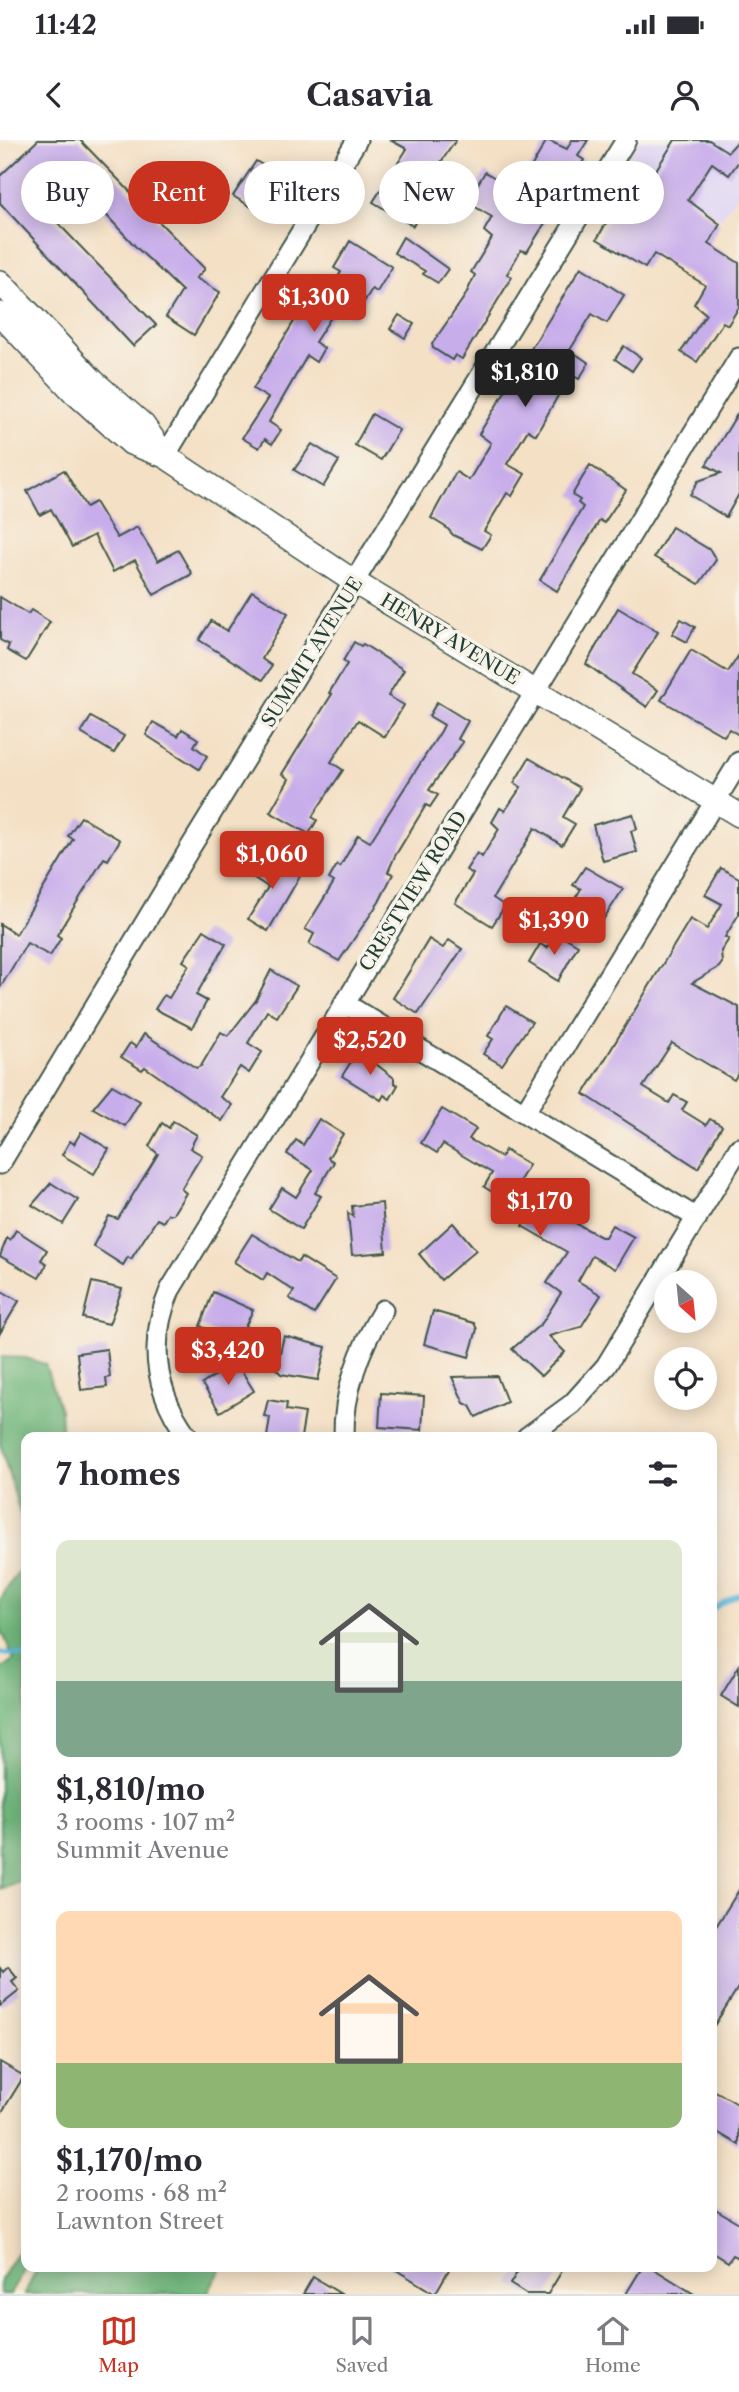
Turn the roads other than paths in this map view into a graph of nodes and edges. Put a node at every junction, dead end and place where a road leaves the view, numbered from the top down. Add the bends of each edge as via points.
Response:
1 (357, 140) edge
2 (626, 140) edge
3 (0, 282) edge
4 (0, 314) edge
5 (739, 358) edge
6 (165, 456) junction
7 (356, 583) junction
8 (536, 692) junction
9 (739, 762) edge
10 (715, 801) junction
11 (739, 815) edge
12 (344, 1003) junction
13 (525, 1112) junction
14 (739, 1148) edge
15 (3, 1153) edge
16 (697, 1218) junction
17 (383, 1310) dead end
18 (184, 1432) edge
19 (344, 1432) edge
20 (534, 1432) edge

1 - 6 street
2 - 7 street, SUMMIT AVENUE
3 - 6 main road, HENRY AVENUE via 93,381 143,425
4 - 6 main road, HENRY AVENUE via 120,434
5 - 8 street, CRESTVIEW ROAD
6 - 7 main road, HENRY AVENUE
7 - 8 main road, HENRY AVENUE
7 - 15 street, SUMMIT AVENUE
8 - 10 main road, HENRY AVENUE
8 - 12 street, CRESTVIEW ROAD
9 - 10 street
10 - 11 main road, HENRY AVENUE
10 - 13 street
12 - 13 street
12 - 18 street, CRESTVIEW ROAD via 178,1274 163,1306 156,1343 160,1384
13 - 16 street
14 - 16 street
16 - 20 street via 594,1382
17 - 19 street via 355,1370

